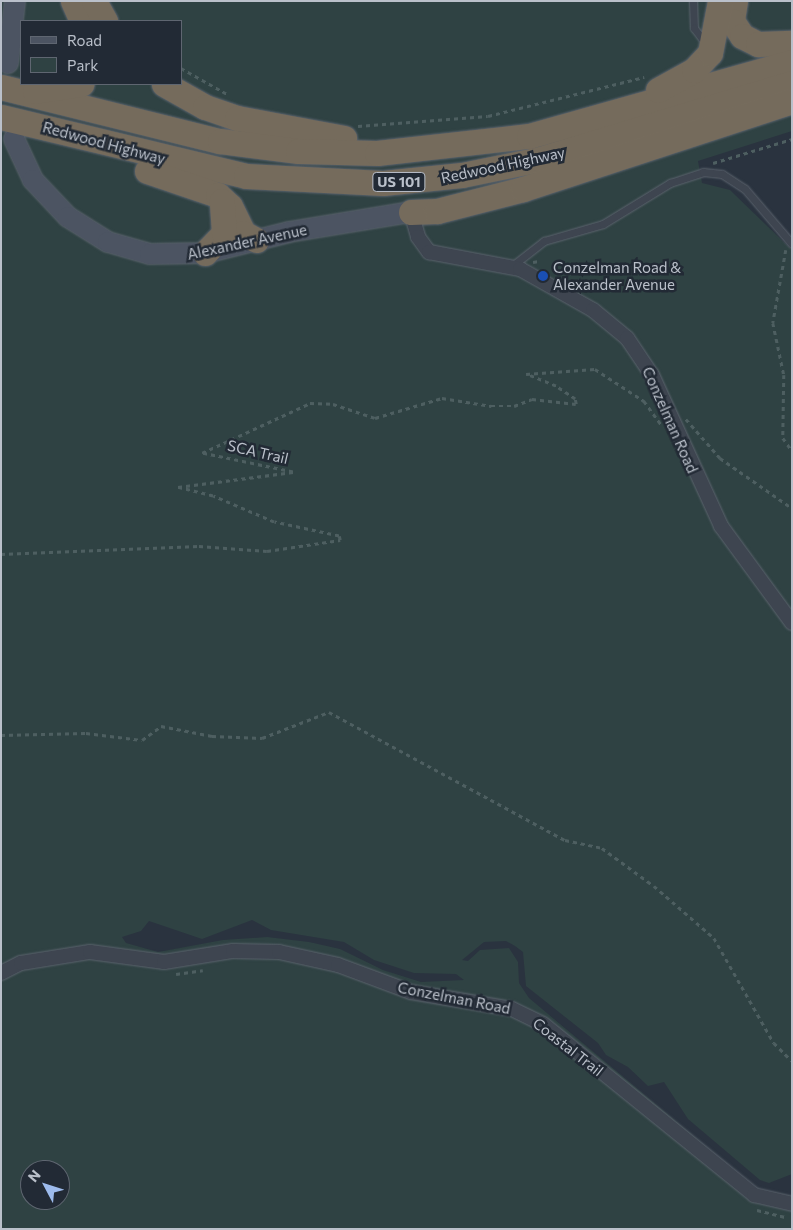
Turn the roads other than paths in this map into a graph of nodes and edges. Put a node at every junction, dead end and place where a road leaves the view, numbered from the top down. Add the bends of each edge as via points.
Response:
1 (16, 1) edge
2 (693, 1) edge
3 (720, 1) edge
4 (735, 1) edge
5 (90, 10) edge
6 (115, 20) edge
7 (792, 43) edge
8 (712, 49) junction
9 (792, 62) edge
10 (5, 75) edge
11 (792, 83) edge
12 (75, 85) edge
13 (166, 85) edge
14 (179, 85) edge
15 (25, 93) junction
16 (792, 101) edge
17 (205, 107) junction
18 (604, 117) junction
19 (5, 125) edge
20 (473, 146) junction
21 (218, 195) junction
22 (410, 212) junction
23 (256, 240) junction
24 (790, 241) edge
25 (205, 253) junction
26 (512, 266) junction
27 (792, 623) edge
28 (1, 973) edge
29 (792, 1204) edge

1 - 10 main road
2 - 8 lane via 694,28
3 - 8 highway
4 - 7 highway via 732,21 746,39
5 - 6 lane
8 - 18 highway via 688,74
9 - 18 highway, Redwood Highway / US 101
10 - 15 highway, Redwood Highway / US 101
11 - 19 highway, Redwood Highway / US 101 via 540,160 462,175 383,183 246,176
12 - 15 highway
13 - 17 highway
14 - 17 lane
15 - 20 highway, Redwood Highway / US 101 via 170,131 256,146 351,153
16 - 22 highway via 530,188 437,211
17 - 20 highway via 315,135
18 - 20 highway, Redwood Highway / US 101
19 - 21 highway
19 - 25 main road, Alexander Avenue via 40,189 86,230 144,253
21 - 23 highway via 230,206 243,233
21 - 25 highway via 225,208 226,226 218,243
22 - 23 main road, Alexander Avenue
22 - 26 street, Conzelman Road via 418,237 429,252
23 - 25 main road, Alexander Avenue
24 - 26 lane via 739,184 722,174 697,173 670,183 611,221 544,241
26 - 27 street, Conzelman Road via 584,304 627,338 652,375 721,526
28 - 29 street, Conzelman Road via 22,964 90,952 164,962 233,951 278,952 319,959 411,992 512,1008 543,1024 754,1195

